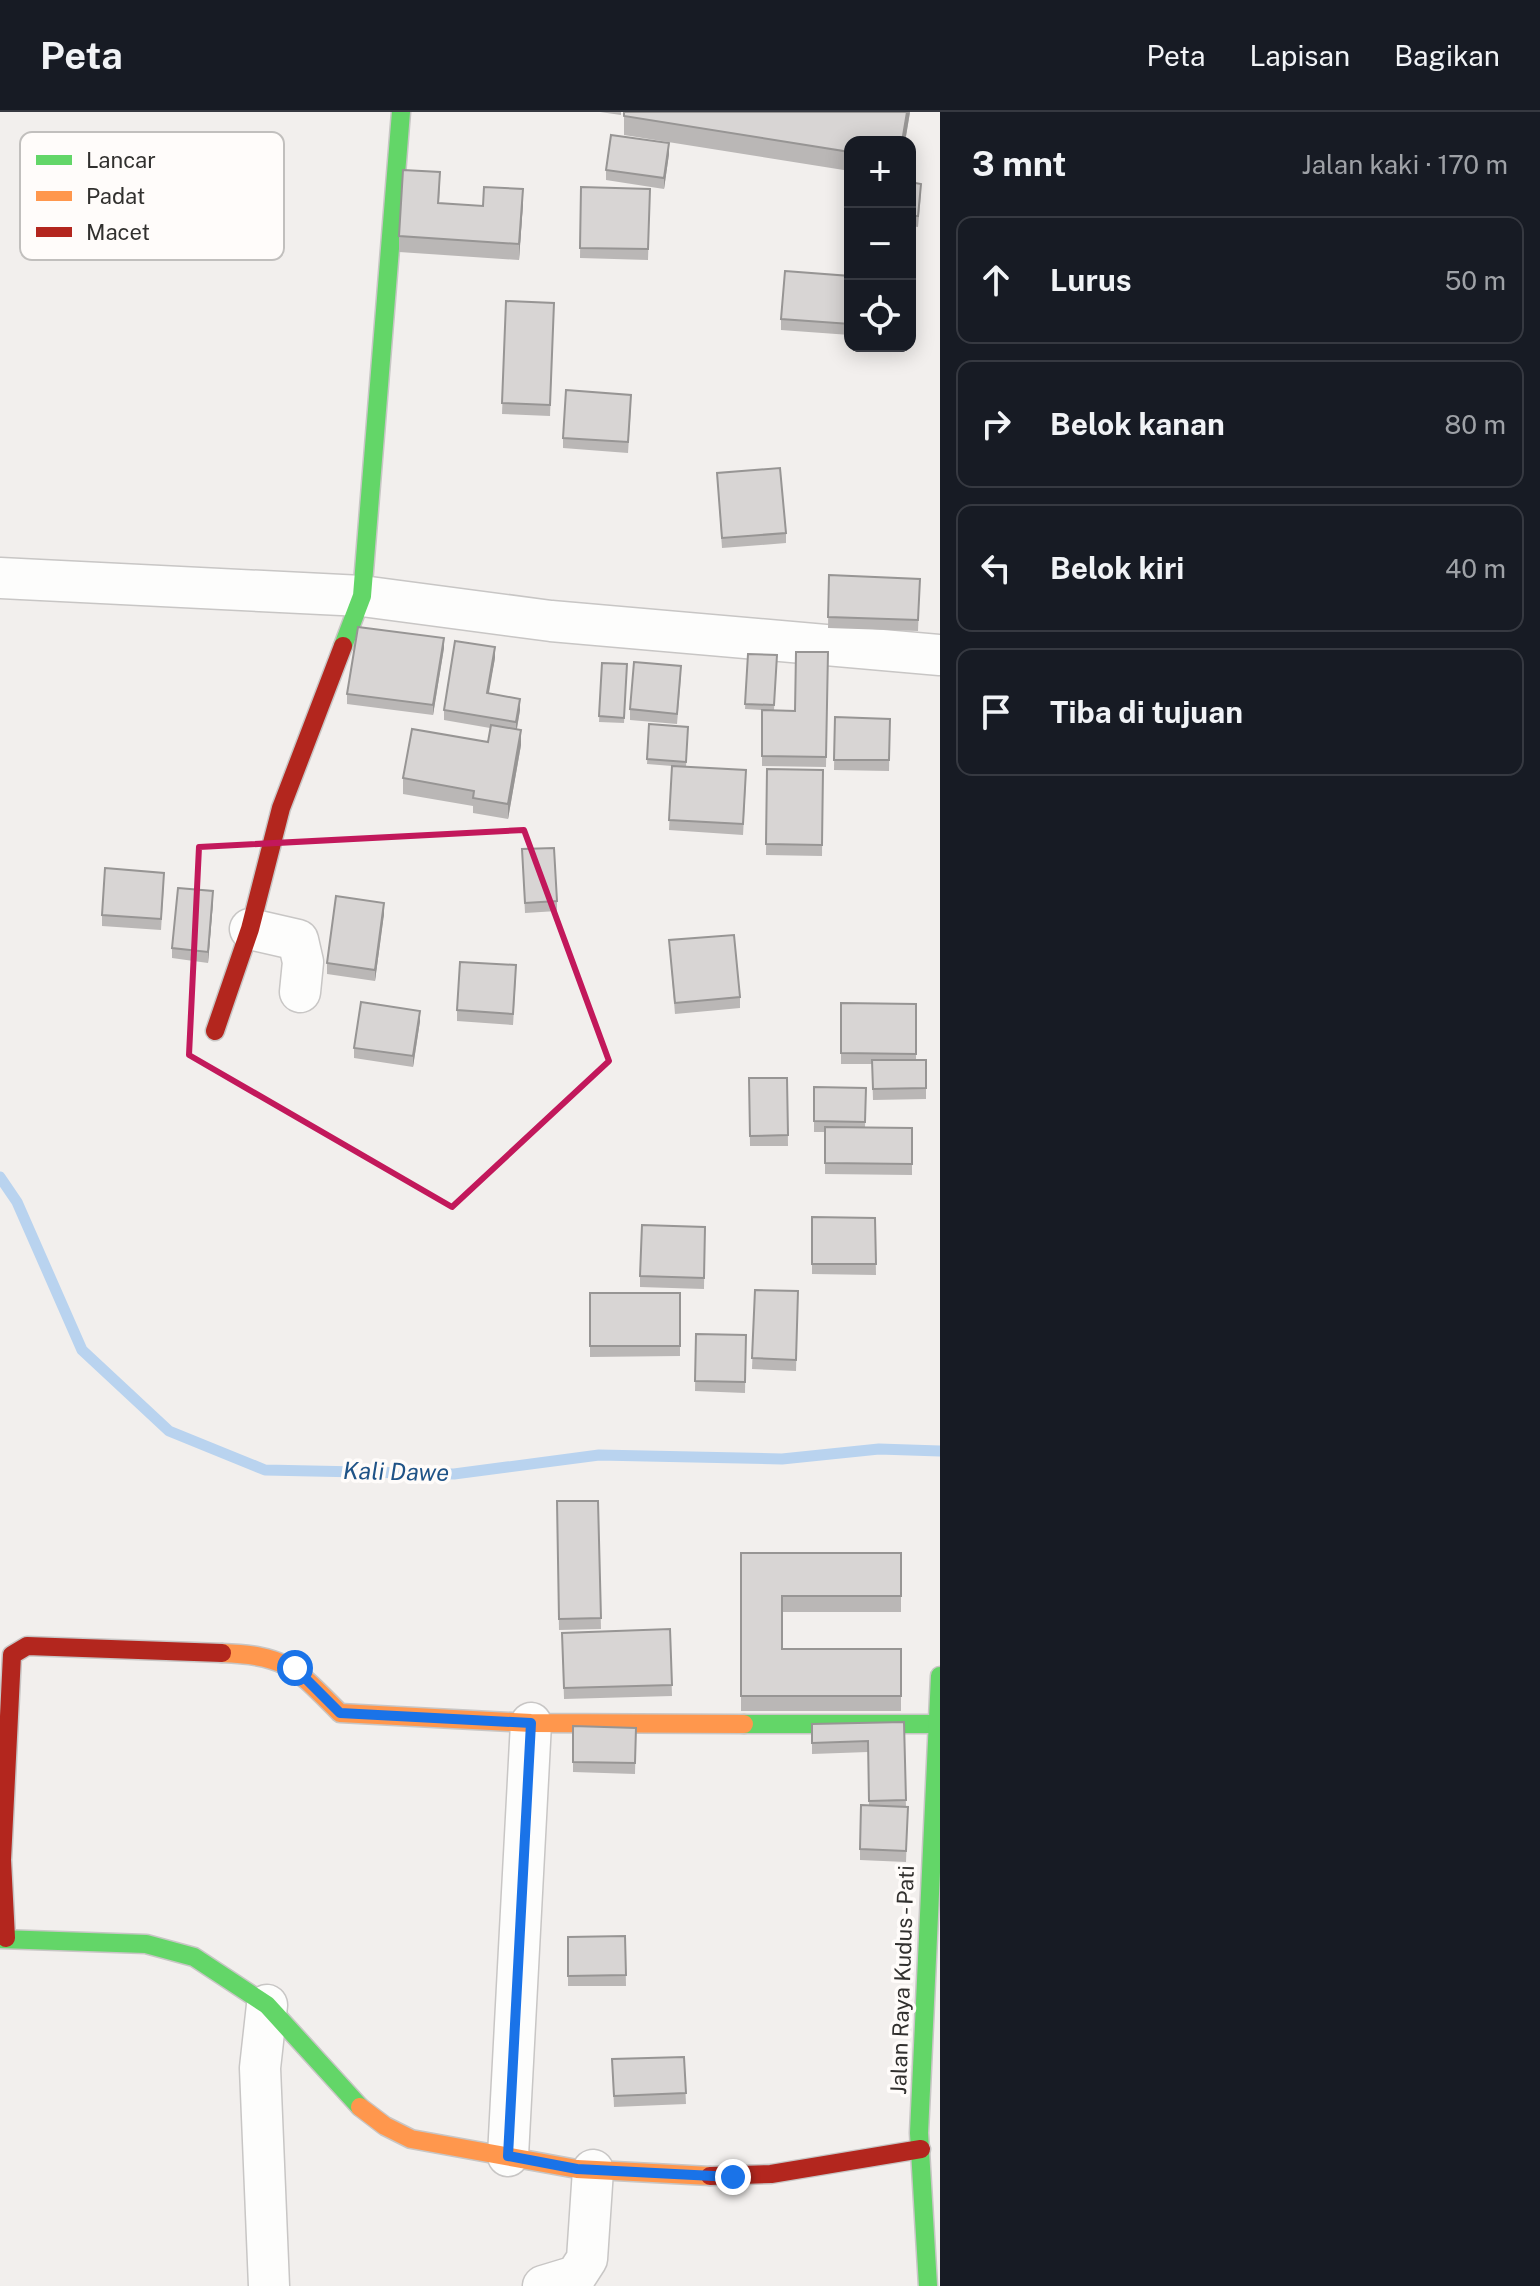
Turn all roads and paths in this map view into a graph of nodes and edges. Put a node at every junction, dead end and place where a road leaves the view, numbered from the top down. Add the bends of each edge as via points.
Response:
1 (401, 112) edge
2 (0, 578) edge
3 (362, 596) junction
4 (940, 655) edge
5 (250, 929) junction
6 (300, 992) dead end
7 (215, 1031) dead end
8 (940, 1676) edge
9 (531, 1723) junction
10 (937, 1724) junction
11 (936, 1815) edge
12 (3, 1939) edge
13 (267, 2005) junction
14 (921, 2149) junction
15 (508, 2156) junction
16 (593, 2170) junction
17 (933, 2208) edge
18 (269, 2286) edge
19 (543, 2286) edge
20 (928, 2286) edge

1 - 3 main road
2 - 3 street
3 - 4 street via 551,621
3 - 5 main road via 281,808
5 - 6 street via 298,940 303,962
5 - 7 main road
8 - 10 main road, Jalan Raya Kudus - Pati
9 - 10 main road
9 - 12 main road via 340,1713 295,1668 262,1654 20,1649 9,1667
9 - 15 street
10 - 11 main road, Jalan Raya Kudus - Pati
11 - 14 main road, Jalan Raya Kudus - Pati
12 - 13 main road via 146,1944 194,1957
13 - 15 main road via 354,2102 385,2126 411,2139
13 - 18 street via 260,2068
14 - 16 main road via 771,2174
14 - 17 main road, Jalan Raya Kudus - Pati
15 - 16 main road
16 - 19 street via 587,2259 576,2276
17 - 20 main road, Jalan Raya Kudus - Pati

